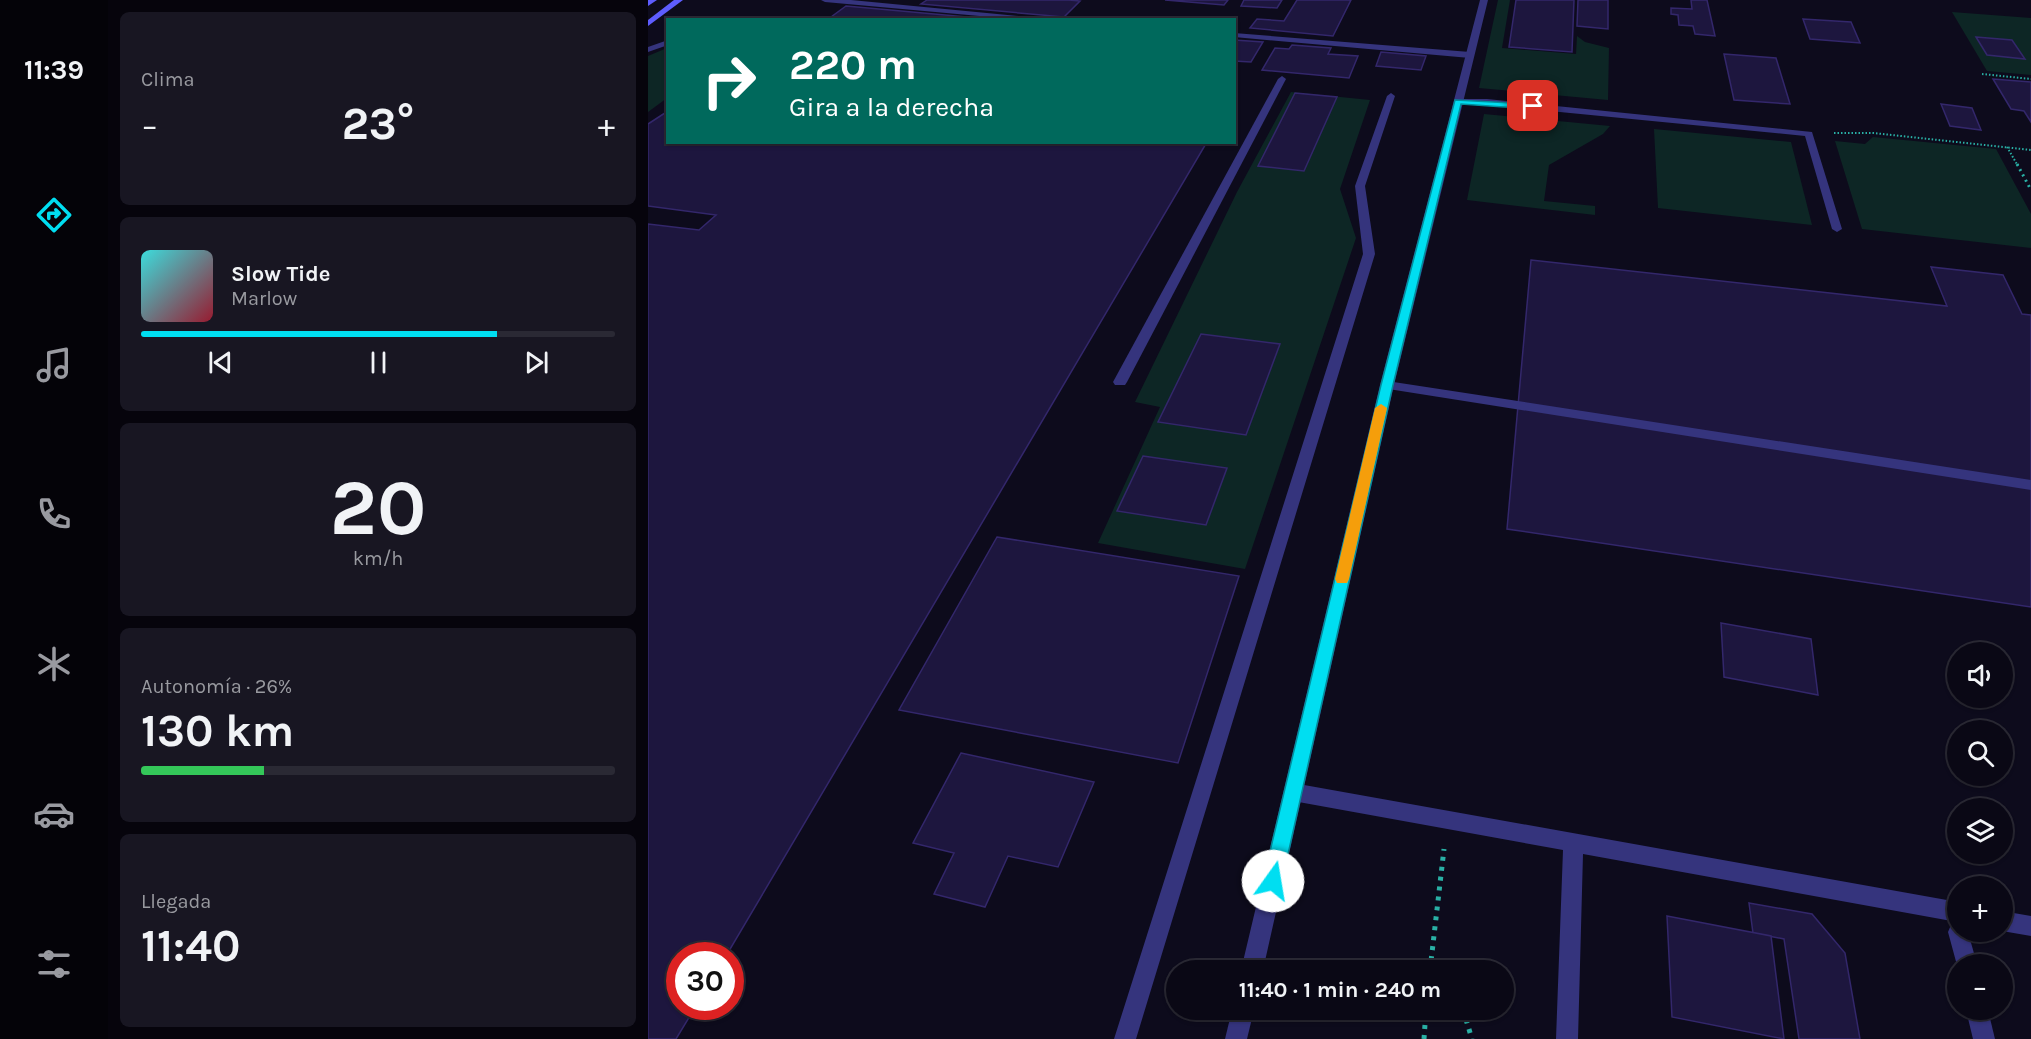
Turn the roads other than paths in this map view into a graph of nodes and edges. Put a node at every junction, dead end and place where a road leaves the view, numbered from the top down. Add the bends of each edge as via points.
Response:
1 (653, 0) edge
2 (679, 0) edge
3 (825, 0) edge
4 (1484, 0) edge
5 (648, 4) edge
6 (1033, 18) edge
7 (648, 24) edge
8 (1236, 35) edge
9 (666, 43) edge
10 (648, 50) edge
11 (1470, 55) junction
12 (1282, 79) dead end
13 (1391, 96) dead end
14 (1458, 102) junction
15 (1837, 229) dead end
16 (1120, 382) dead end
17 (1387, 385) junction
18 (2031, 485) edge
19 (1293, 792) junction
20 (1573, 843) junction
21 (1947, 919) edge
22 (2013, 923) edge
23 (2031, 926) edge
24 (1254, 960) edge
25 (1241, 1020) edge
26 (1979, 1020) edge
27 (1125, 1039) edge
28 (1236, 1039) edge
29 (1567, 1039) edge
30 (1984, 1039) edge

1 - 5 main road
2 - 7 main road
3 - 6 street
4 - 11 street
8 - 11 street
9 - 10 street
11 - 14 street
12 - 16 street
13 - 27 street via 1360,186 1369,254
14 - 15 street via 1809,134
14 - 17 street
17 - 18 street
17 - 19 street
19 - 20 street
19 - 24 street
20 - 21 street
20 - 29 street
22 - 23 street
25 - 28 street
26 - 30 street

